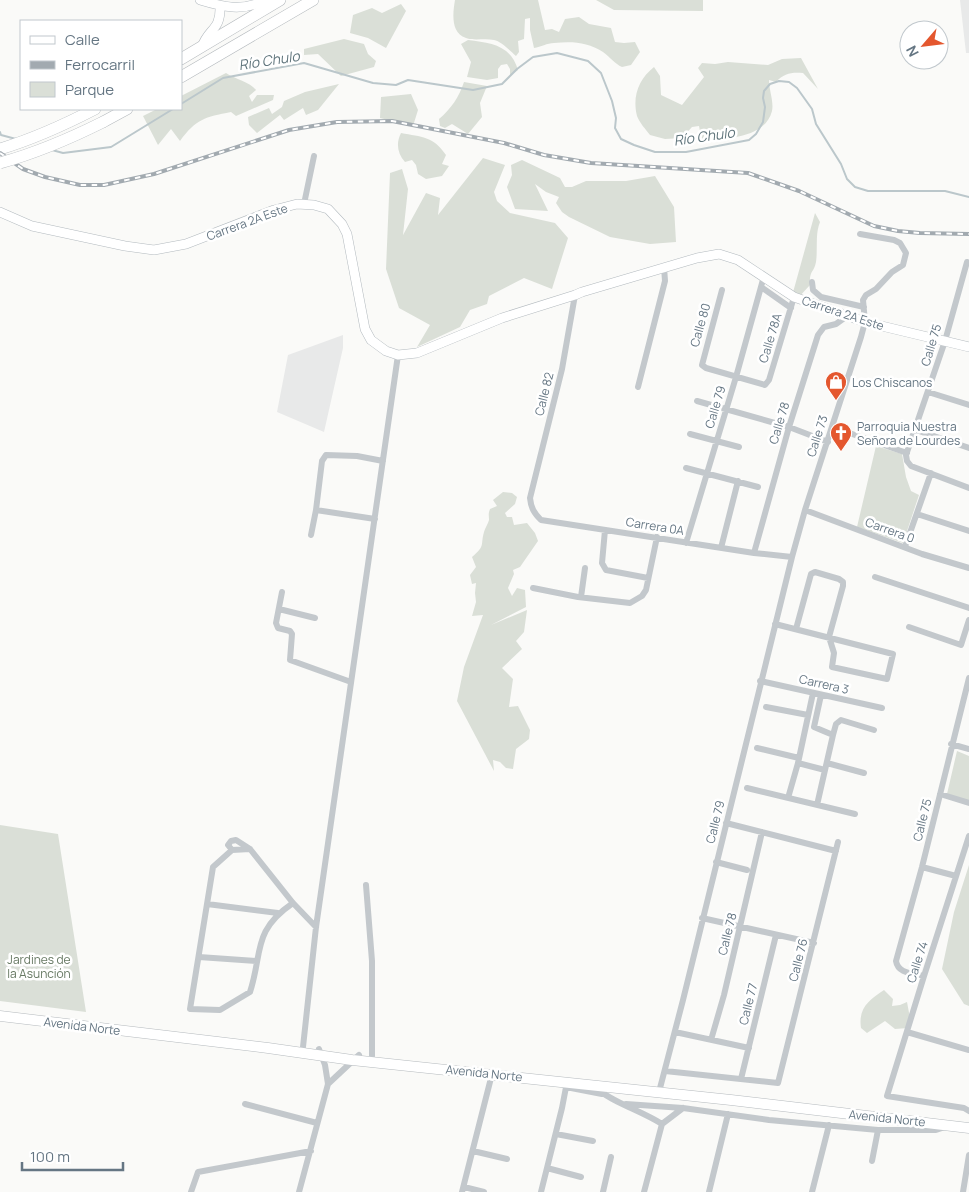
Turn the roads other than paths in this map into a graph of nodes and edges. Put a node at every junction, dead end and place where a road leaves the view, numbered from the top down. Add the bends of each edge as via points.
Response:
1 (200, 0) edge
2 (265, 0) edge
3 (280, 0) edge
4 (313, 0) edge
5 (220, 6) junction
6 (202, 47) junction
7 (182, 57) edge
8 (182, 76) edge
9 (93, 110) edge
10 (125, 110) edge
11 (0, 149) edge
12 (314, 156) dead end
13 (0, 163) edge
14 (304, 204) junction
15 (0, 212) edge
16 (860, 234) dead end
17 (967, 262) dead end
18 (664, 267) junction
19 (764, 276) junction
20 (812, 282) dead end
21 (761, 287) junction
22 (722, 290) dead end
23 (578, 294) junction
24 (794, 297) junction
25 (864, 307) junction
26 (791, 308) junction
27 (847, 316) junction
28 (865, 322) junction
29 (945, 341) junction
30 (969, 347) edge
31 (398, 355) junction
32 (736, 377) junction
33 (638, 387) dead end
34 (928, 392) junction
35 (697, 401) dead end
36 (969, 405) edge
37 (726, 410) junction
38 (789, 427) junction
39 (832, 427) junction
40 (916, 430) junction
41 (690, 434) dead end
42 (716, 442) junction
43 (828, 442) junction
44 (740, 447) dead end
45 (969, 448) edge
46 (907, 453) junction
47 (383, 461) junction
48 (686, 468) dead end
49 (707, 473) junction
50 (930, 473) junction
51 (738, 481) junction
52 (758, 487) dead end
53 (969, 488) edge
54 (530, 498) joint
55 (316, 510) junction
56 (805, 510) junction
57 (917, 514) junction
58 (375, 519) junction
59 (605, 530) junction
60 (969, 531) edge
61 (311, 535) dead end
62 (657, 537) junction
63 (686, 543) junction
64 (905, 547) junction
65 (721, 548) junction
66 (754, 553) junction
67 (792, 557) junction
68 (585, 568) dead end
69 (969, 568) edge
70 (875, 577) dead end
71 (648, 578) junction
72 (533, 588) dead end
73 (282, 592) dead end
74 (581, 597) junction
75 (969, 608) edge
76 (279, 609) junction
77 (316, 618) dead end
78 (969, 620) edge
79 (775, 624) junction
80 (908, 627) dead end
81 (796, 629) junction
82 (830, 637) junction
83 (969, 678) edge
84 (760, 681) junction
85 (351, 682) junction
86 (813, 693) junction
87 (821, 695) junction
88 (766, 707) dead end
89 (882, 708) dead end
90 (808, 715) junction
91 (874, 730) dead end
92 (834, 735) junction
93 (951, 744) junction
94 (757, 748) dead end
95 (969, 748) edge
96 (798, 761) junction
97 (826, 767) junction
98 (864, 773) dead end
99 (747, 788) dead end
100 (940, 794) junction
101 (788, 798) junction
102 (969, 804) edge
103 (817, 805) junction
104 (855, 814) dead end
105 (726, 823) junction
106 (762, 832) junction
107 (969, 836) edge
108 (838, 842) dead end
109 (250, 849) junction
110 (232, 850) junction
111 (836, 851) junction
112 (716, 862) junction
113 (922, 867) junction
114 (747, 870) dead end
115 (956, 876) junction
116 (366, 885) dead end
117 (293, 903) junction
118 (207, 904) junction
119 (278, 913) junction
120 (702, 918) junction
121 (316, 927) junction
122 (740, 927) junction
123 (776, 935) junction
124 (814, 943) junction
125 (199, 957) junction
126 (257, 961) junction
127 (924, 976) junction
128 (0, 1011) edge
129 (0, 1016) edge
130 (675, 1032) junction
131 (907, 1032) junction
132 (711, 1040) junction
133 (303, 1047) junction
134 (749, 1048) junction
135 (969, 1050) edge
136 (320, 1052) junction
137 (372, 1056) junction
138 (356, 1057) junction
139 (665, 1071) junction
140 (492, 1074) junction
141 (741, 1079) junction
142 (328, 1084) junction
143 (567, 1085) junction
144 (592, 1085) junction
145 (659, 1090) junction
146 (603, 1094) junction
147 (245, 1104) dead end
148 (626, 1104) junction
149 (683, 1108) junction
150 (969, 1111) edge
151 (728, 1114) junction
152 (969, 1121) edge
153 (317, 1123) junction
154 (662, 1124) junction
155 (828, 1125) junction
156 (950, 1125) junction
157 (969, 1128) edge
158 (878, 1130) junction
159 (556, 1134) junction
160 (593, 1141) dead end
161 (311, 1151) junction
162 (474, 1151) junction
163 (969, 1155) edge
164 (611, 1157) dead end
165 (507, 1159) dead end
166 (872, 1161) dead end
167 (547, 1168) junction
168 (581, 1177) dead end
169 (463, 1189) edge
170 (192, 1192) edge
171 (299, 1192) edge
172 (484, 1192) edge
173 (541, 1192) edge
174 (603, 1192) edge
175 (644, 1192) edge
176 (709, 1192) edge
177 (812, 1192) edge
178 (963, 1192) edge

1 - 5 street
2 - 5 street via 246,8
3 - 6 highway
4 - 8 highway
5 - 6 street via 218,23
6 - 7 highway
9 - 11 highway via 26,141
10 - 13 highway, bridge via 68,140
12 - 14 street
14 - 15 street, Carrera 2A Este via 274,210 186,244 154,250 32,226
14 - 31 street, Carrera 2A Este via 328,209 342,224 348,234 364,329 371,340
16 - 25 street via 894,240 906,253 903,265 866,295
17 - 29 street, Calle 75
18 - 19 street, Carrera 2A Este via 719,254 738,260
18 - 23 street, Carrera 2A Este
18 - 33 street via 664,288
19 - 21 street, Calle 79
19 - 24 street, Carrera 2A Este
20 - 25 street via 813,290 821,297
21 - 26 street
21 - 32 street, Calle 79
22 - 32 street, Calle 80 via 702,362 703,366
23 - 31 street, Carrera 2A Este via 502,318 417,353
23 - 54 street, Calle 82
24 - 26 street, Calle 78A
24 - 27 street, Carrera 2A Este
25 - 28 street
26 - 32 street, Calle 78A via 767,384
27 - 28 street, Carrera 2A Este
27 - 38 street, Calle 78 via 821,330
28 - 29 street, Carrera 2A Este
28 - 39 street, Calle 73
29 - 30 street, Carrera 2A Este
29 - 34 street, Calle 75
31 - 47 street
32 - 37 street, Calle 79
34 - 36 street
34 - 40 street, Calle 75
35 - 37 street
37 - 38 street
37 - 42 street, Calle 79
38 - 43 street
38 - 66 street, Calle 78
39 - 43 street, Calle 73
39 - 46 street
40 - 45 street
40 - 46 street, Calle 75
41 - 42 street
42 - 44 street
42 - 49 street, Calle 79
43 - 56 street, Calle 73
46 - 50 street, Calle 75 via 911,466
47 - 55 street via 326,455 322,461
47 - 58 street
48 - 49 street
49 - 51 street
49 - 63 street, Calle 79
50 - 53 street
50 - 57 street
51 - 52 street
51 - 65 street
54 - 59 street, Carrera 0A via 534,513 541,520
55 - 58 street
55 - 61 street
56 - 64 street, Carrera 0
56 - 67 street, Calle 73
57 - 60 street
57 - 64 street
58 - 85 street
59 - 62 street, Carrera 0A
59 - 71 street via 602,563 606,570
62 - 63 street, Carrera 0A
62 - 71 street
63 - 65 street, Carrera 0A
64 - 69 street, Carrera 0
65 - 66 street, Carrera 0A
66 - 67 street, Carrera 0A
67 - 79 street, Calle 79
68 - 74 street
70 - 75 street
71 - 74 street via 642,596 630,603
72 - 74 street
73 - 76 street
76 - 77 street
76 - 85 street via 276,625 290,631 293,636 290,660
78 - 80 street via 961,645
79 - 81 street
79 - 84 street, Calle 79
81 - 82 street
81 - 82 street via 811,574 815,572 839,578 844,586
82 - 82 street via 834,654 832,666 887,679 893,654
83 - 93 street, Calle 75
84 - 86 street, Carrera 3
84 - 105 street, Calle 79
85 - 121 street
86 - 87 street, Carrera 3
86 - 90 street
87 - 89 street, Carrera 3
87 - 92 street via 814,727
88 - 90 street
90 - 96 street
91 - 92 street via 841,720 836,724
92 - 97 street
93 - 95 street
93 - 100 street, Calle 75
94 - 96 street
96 - 97 street
96 - 101 street
97 - 98 street
97 - 103 street
99 - 101 street
100 - 102 street
100 - 113 street, Calle 75
101 - 103 street
103 - 104 street
105 - 106 street
105 - 112 street, Calle 79
106 - 111 street
106 - 122 street, Calle 78
107 - 115 street, Calle 74
108 - 111 street, Calle 76
109 - 110 street
109 - 110 street via 236,840 228,844
109 - 117 street
110 - 118 street via 213,867
111 - 124 street, Calle 76
112 - 114 street
112 - 120 street, Calle 79
113 - 115 street
113 - 127 street, Calle 75 via 896,961 901,971
115 - 127 street, Calle 74
116 - 137 street via 372,961
117 - 119 street
117 - 121 street
118 - 119 street
118 - 125 street
119 - 126 street via 260,942
120 - 122 street
120 - 130 street, Calle 79
121 - 133 street
122 - 123 street
122 - 132 street, Calle 78
123 - 124 street
123 - 134 street, Calle 77
124 - 141 street, Calle 76 via 778,1083
125 - 126 street
125 - 126 street via 190,1009 220,1010 250,992
127 - 131 street, Calle 74
128 - 133 main road, Avenida Norte
129 - 136 main road, Avenida Norte
130 - 132 street
130 - 139 street, Calle 79
131 - 135 street
131 - 150 street, Calle 74 via 887,1096
132 - 134 street
133 - 136 main road, Avenida Norte
134 - 141 street, Calle 77
136 - 138 main road, Avenida Norte
136 - 142 street
137 - 138 main road, Avenida Norte
137 - 145 main road, Avenida Norte
138 - 140 main road, Avenida Norte
138 - 142 street
139 - 141 street
139 - 145 street, Calle 79
140 - 143 main road, Avenida Norte
140 - 162 street
142 - 153 street
143 - 144 main road, Avenida Norte
143 - 146 street
143 - 159 street
144 - 145 main road, Avenida Norte
144 - 146 street
145 - 152 main road, Avenida Norte
145 - 156 main road, Avenida Norte
146 - 148 street
147 - 153 street
148 - 149 street
148 - 154 street
149 - 151 street
149 - 154 street
151 - 155 street
151 - 176 street
153 - 161 street
154 - 175 street
155 - 158 street
155 - 177 street
156 - 157 main road, Avenida Norte
156 - 158 street via 936,1130
158 - 166 street
159 - 160 street
159 - 167 street
161 - 170 street via 198,1172
161 - 171 street
162 - 165 street
162 - 169 street
163 - 178 street
164 - 174 street
167 - 168 street
167 - 173 street
169 - 172 street

